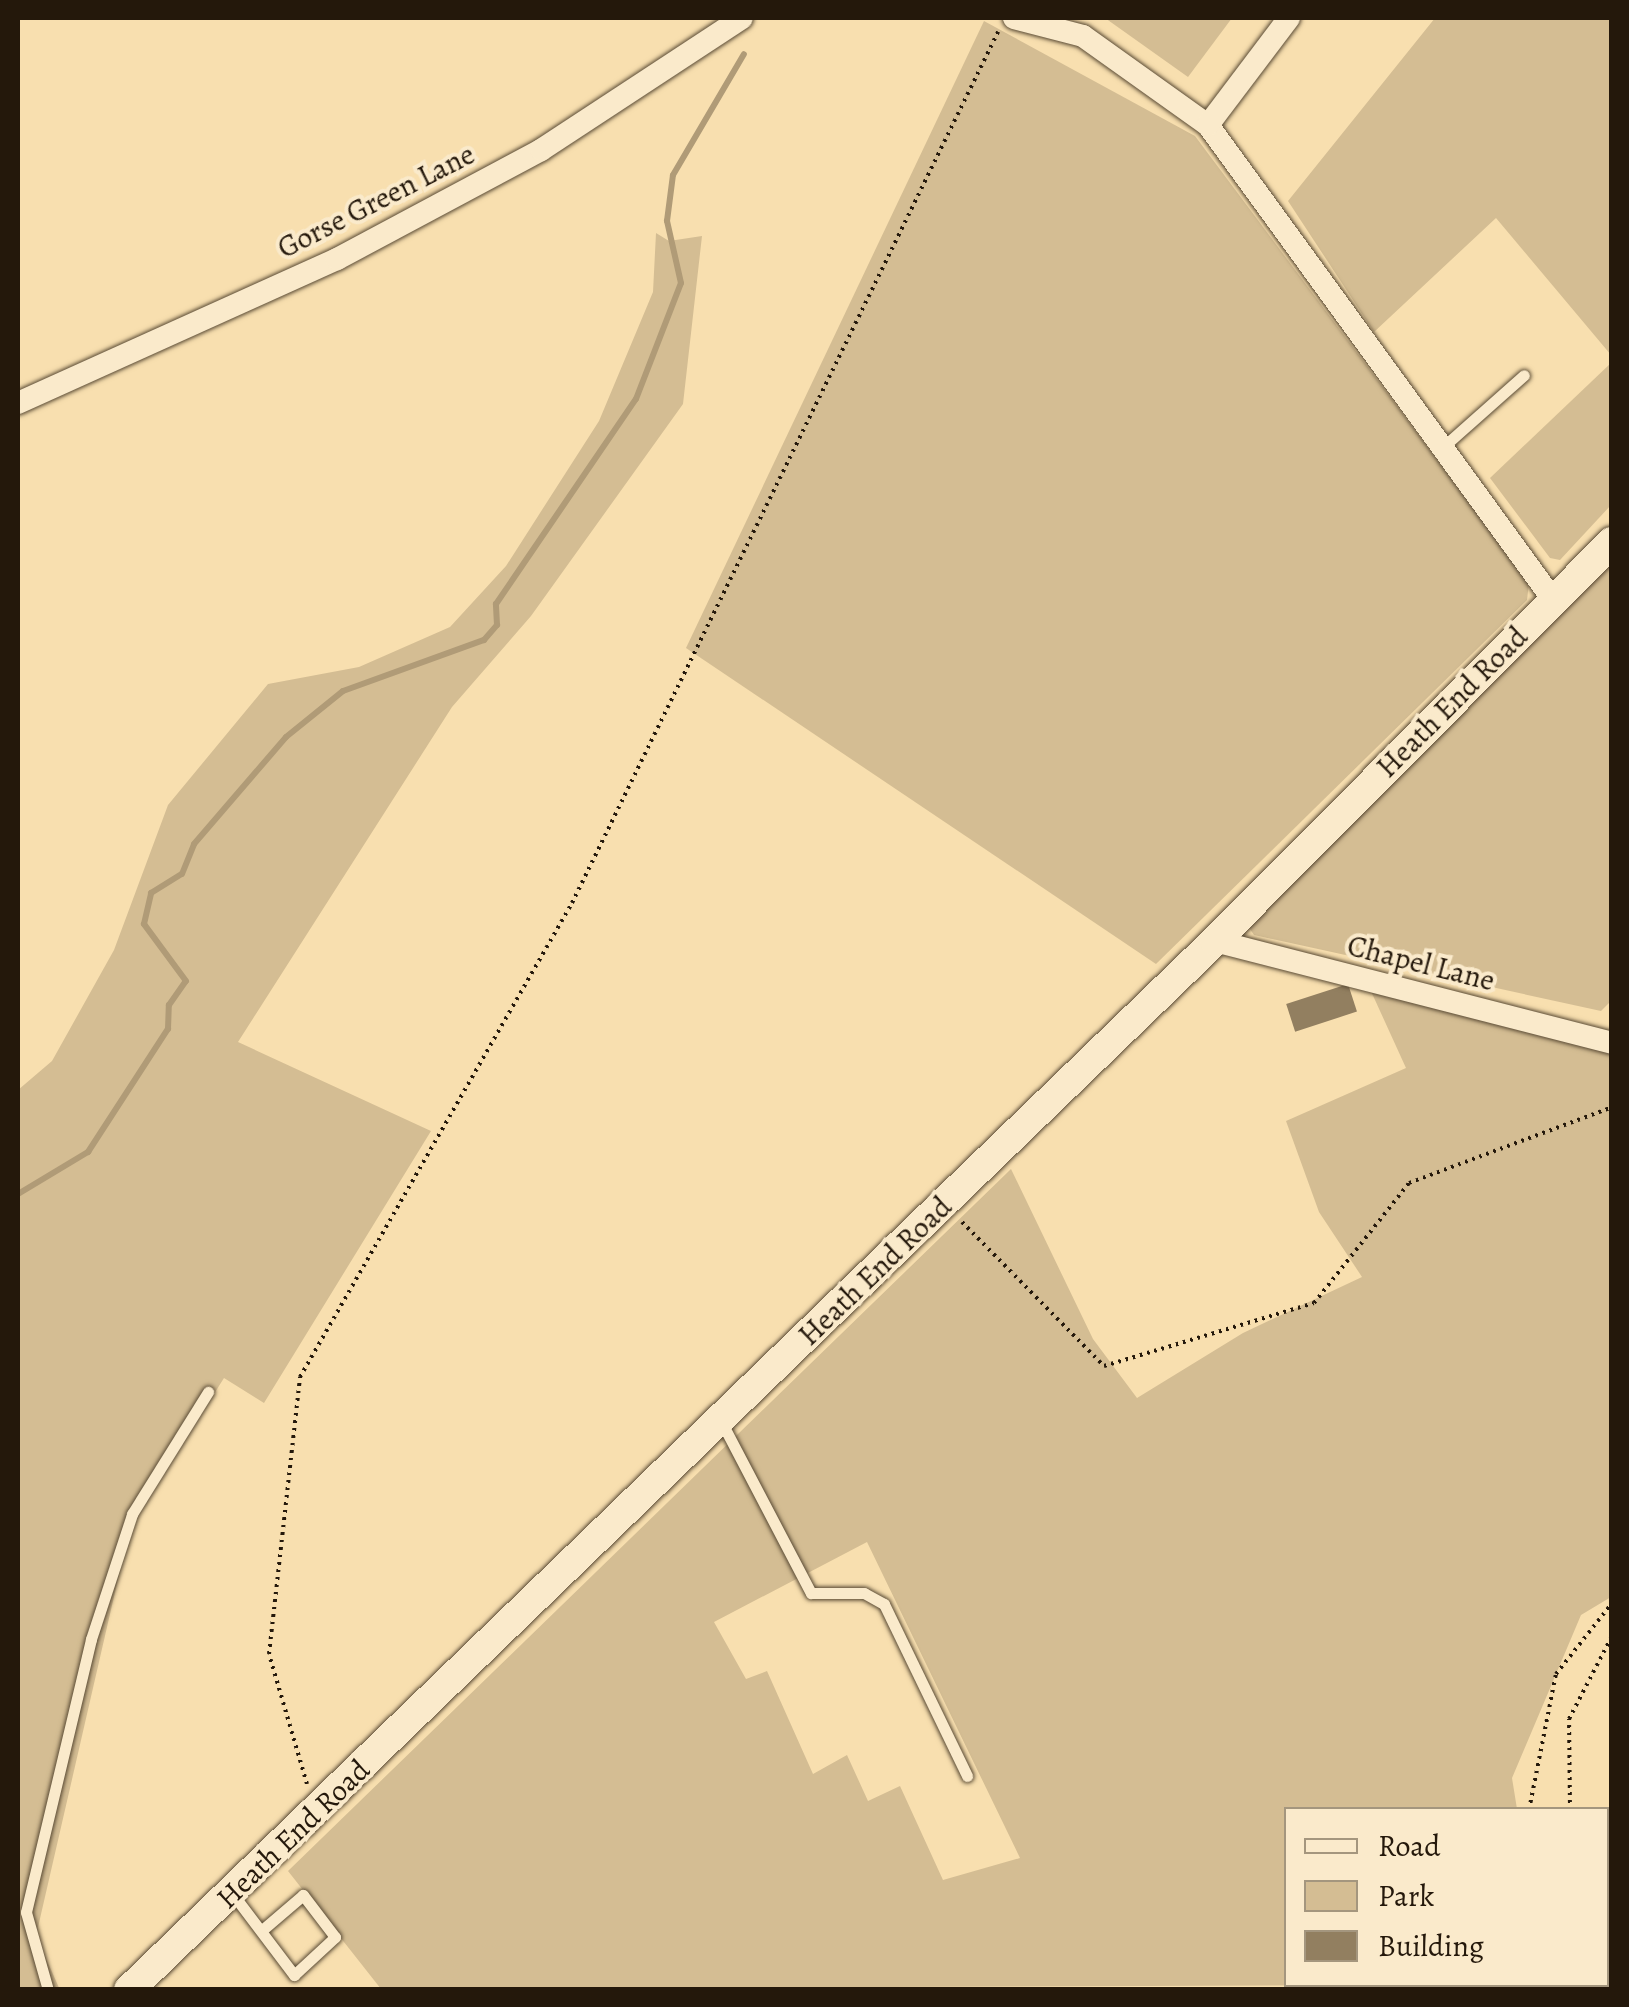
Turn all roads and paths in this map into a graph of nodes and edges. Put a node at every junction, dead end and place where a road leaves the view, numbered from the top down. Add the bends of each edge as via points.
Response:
1 (742, 18) edge
2 (1005, 18) edge
3 (1014, 18) edge
4 (1290, 18) edge
5 (1208, 125) junction
6 (1524, 375) dead end
7 (18, 403) edge
8 (1443, 448) junction
9 (1612, 542) edge
10 (1554, 601) junction
11 (1216, 942) junction
12 (1612, 1043) edge
13 (1612, 1107) edge
14 (945, 1204) junction
15 (208, 1392) dead end
16 (720, 1420) junction
17 (1612, 1603) edge
18 (1612, 1636) edge
19 (966, 1776) dead end
20 (1530, 1807) edge
21 (1570, 1807) edge
22 (316, 1812) junction
23 (232, 1893) junction
24 (261, 1932) junction
25 (48, 1990) edge
26 (129, 1990) edge

1 - 7 street, Gorse Green Lane via 541,150 337,259
2 - 22 path via 572,903 300,1377 269,1654
3 - 5 street via 1083,36
4 - 5 street
5 - 8 street
6 - 8 lane
8 - 10 street
9 - 10 street, Heath End Road
10 - 11 street, Heath End Road
11 - 12 street, Chapel Lane
11 - 14 street, Heath End Road
13 - 14 path via 1409,1183 1314,1302 1104,1366
14 - 16 street, Heath End Road
15 - 25 lane via 132,1514 91,1639 26,1912
16 - 19 lane via 811,1593 864,1593 884,1604
16 - 22 street, Heath End Road
17 - 20 path via 1556,1674
18 - 21 path via 1569,1719
22 - 23 street, Heath End Road
23 - 24 lane
23 - 26 street, Heath End Road
24 - 24 lane via 294,1976 335,1937 303,1895

